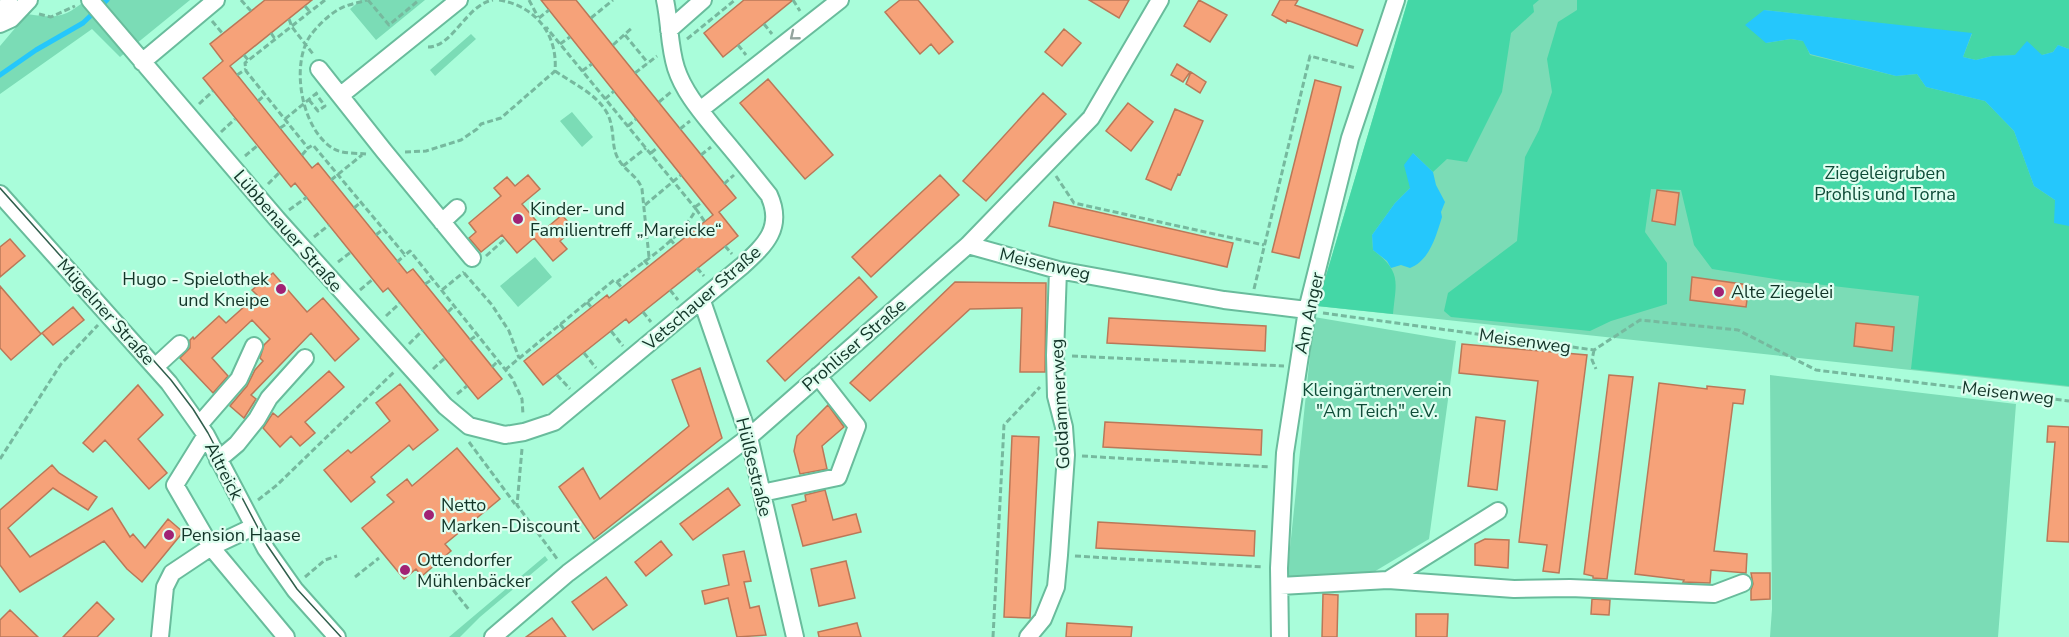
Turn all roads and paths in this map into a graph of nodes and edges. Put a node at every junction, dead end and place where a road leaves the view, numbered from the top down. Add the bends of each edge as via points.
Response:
1 (9, 0) edge
2 (216, 0) edge
3 (241, 0) edge
4 (325, 0) edge
5 (368, 0) edge
6 (376, 0) edge
7 (420, 0) edge
8 (459, 0) edge
9 (499, 0) edge
10 (529, 0) edge
11 (613, 0) edge
12 (665, 0) edge
13 (703, 0) edge
14 (735, 0) edge
15 (840, 0) edge
16 (1160, 0) edge
17 (1396, 0) edge
18 (87, 2) edge
19 (372, 3) junction
20 (32, 6) edge
21 (305, 6) dead end
22 (549, 10) dead end
23 (251, 11) dead end
24 (310, 12) junction
25 (539, 18) junction
26 (591, 18) dead end
27 (713, 18) junction
28 (289, 19) dead end
29 (717, 22) dead end
30 (0, 23) edge
31 (291, 27) junction
32 (633, 27) dead end
33 (271, 33) dead end
34 (625, 34) junction
35 (570, 37) dead end
36 (275, 39) junction
37 (670, 42) junction
38 (560, 44) junction
39 (613, 45) dead end
40 (244, 55) dead end
41 (249, 61) junction
42 (142, 62) junction
43 (648, 63) junction
44 (592, 64) dead end
45 (246, 69) junction
46 (555, 71) junction
47 (582, 71) junction
48 (635, 73) dead end
49 (1372, 73) junction
50 (237, 75) dead end
51 (330, 82) junction
52 (614, 91) dead end
53 (316, 94) junction
54 (265, 95) junction
55 (605, 99) junction
56 (309, 100) junction
57 (258, 101) dead end
58 (700, 110) junction
59 (636, 119) dead end
60 (286, 121) junction
61 (628, 126) junction
62 (280, 129) dead end
63 (380, 147) junction
64 (658, 147) dead end
65 (308, 148) junction
66 (646, 148) junction
67 (651, 153) junction
68 (302, 155) dead end
69 (1047, 163) junction
70 (623, 166) junction
71 (338, 175) junction
72 (681, 175) dead end
73 (331, 180) dead end
74 (674, 181) junction
75 (0, 194) edge
76 (307, 197) dead end
77 (361, 202) junction
78 (702, 202) dead end
79 (645, 205) junction
80 (354, 207) dead end
81 (457, 208) dead end
82 (696, 208) junction
83 (277, 219) junction
84 (442, 222) junction
85 (705, 222) dead end
86 (383, 229) junction
87 (376, 235) dead end
88 (505, 239) dead end
89 (670, 239) junction
90 (500, 245) dead end
91 (675, 245) dead end
92 (969, 245) junction
93 (1264, 245) junction
94 (405, 255) junction
95 (649, 257) junction
96 (472, 258) dead end
97 (644, 260) junction
98 (397, 262) dead end
99 (649, 266) dead end
100 (1058, 270) junction
101 (433, 279) junction
102 (617, 282) junction
103 (425, 284) dead end
104 (622, 288) dead end
105 (442, 290) junction
106 (702, 301) junction
107 (587, 302) junction
108 (1251, 303) junction
109 (454, 306) junction
110 (591, 307) dead end
111 (1307, 310) junction
112 (448, 312) dead end
113 (108, 315) junction
114 (560, 324) junction
115 (564, 329) dead end
116 (477, 335) junction
117 (470, 340) dead end
118 (180, 344) dead end
119 (254, 346) dead end
120 (532, 347) junction
121 (1594, 350) junction
122 (536, 351) dead end
123 (305, 358) dead end
124 (519, 358) junction
125 (405, 361) junction
126 (498, 361) junction
127 (1055, 363) junction
128 (1298, 366) junction
129 (155, 367) junction
130 (492, 367) dead end
131 (1596, 369) dead end
132 (505, 370) junction
133 (818, 376) junction
134 (2069, 401) edge
135 (202, 430) junction
136 (524, 432) junction
137 (505, 435) joint
138 (749, 437) junction
139 (468, 441) dead end
140 (1066, 455) junction
141 (0, 459) edge
142 (218, 460) junction
143 (1284, 468) junction
144 (762, 493) junction
145 (517, 505) junction
146 (1498, 511) dead end
147 (245, 512) junction
148 (253, 527) junction
149 (211, 548) junction
150 (1059, 555) junction
151 (337, 556) dead end
152 (379, 558) dead end
153 (1279, 568) junction
154 (568, 573) junction
155 (442, 576) dead end
156 (355, 577) dead end
157 (1388, 580) junction
158 (1743, 583) dead end
159 (1280, 586) junction
160 (293, 588) junction
161 (470, 611) dead end
162 (159, 637) edge
163 (286, 637) edge
164 (337, 637) edge
165 (493, 637) edge
166 (795, 637) edge
167 (993, 637) edge
168 (1028, 637) edge
169 (1280, 637) edge

1 - 30 street
2 - 42 street
3 - 23 path
4 - 24 path
5 - 19 path
6 - 19 path
7 - 19 path via 389,25
8 - 51 street
9 - 25 path
10 - 25 path
11 - 26 path
12 - 37 street, Vetschauer Straße
13 - 37 street
14 - 27 path
15 -> 58 street
16 - 69 street, Prohliser Straße via 1090,118
17 - 49 street, Am Anger
18 - 20 path via 51,17
18 - 42 street, Lübbenauer Straße
20 - 30 street
21 - 24 path
22 - 25 path
24 - 31 path
25 - 38 path
25 - 46 path via 553,45
27 - 29 path
27 - 37 path
28 - 31 path
31 - 36 path
31 - 51 path via 322,64
32 - 34 path
33 - 36 path
34 - 39 path
34 - 43 path
35 - 38 path
36 - 41 path
37 - 43 path
37 - 58 street, Vetschauer Straße via 676,70
38 - 47 path
40 - 41 path
41 - 45 path
42 - 83 street, Lübbenauer Straße
43 - 48 path
44 - 47 path
45 - 50 path
45 - 54 path
46 - 63 path via 501,118 481,124 461,140 426,151
46 - 70 path via 601,104
47 - 55 path
49 - 93 path via 1310,56
49 - 111 street, Am Anger via 1350,138
51 - 53 path
51 - 63 street
52 - 55 path
53 - 56 path
53 - 56 path via 325,106 318,111
54 - 57 path
54 - 60 path
55 - 61 path
56 - 60 path
58 - 106 street, Vetschauer Straße via 775,207 768,241
59 - 61 path
60 - 62 path
60 - 65 path
61 - 66 path
63 - 71 path
63 - 84 street
64 - 67 path
65 - 68 path
65 - 71 path via 313,145
66 - 67 path
66 - 70 path
67 - 74 path
69 - 92 street, Prohliser Straße
69 - 93 path via 1074,204
70 - 79 path via 640,183
71 - 73 path
71 - 77 path
72 - 74 path
74 - 79 path
74 - 82 path
75 - 113 street, Mügelner Straße
76 - 83 path
77 - 80 path
77 - 86 path
78 - 82 path
79 - 95 path
81 - 84 street
82 - 85 path
82 - 89 path via 690,222
83 - 125 street, Lübbenauer Straße
84 - 96 street
86 - 87 path
86 - 94 path
88 - 90 path
89 - 91 path
89 - 95 path
92 - 100 street, Meisenweg
92 - 133 street, Prohliser Straße
93 - 108 path
94 - 98 path
94 - 101 path via 410,251
95 - 97 path
97 - 99 path
97 - 102 path
100 - 108 street, Meisenweg
100 - 127 street, Goldammerweg
101 - 103 path
101 - 105 path
102 - 104 path
102 - 107 path via 614,280
105 - 109 path
105 - 124 path via 464,272 492,305
106 - 136 street, Vetschauer Straße via 554,423
106 - 138 street, Hülßestraße
107 - 110 path
107 - 114 path
108 - 111 street, Meisenweg
109 - 112 path
109 - 116 path
111 - 121 path, Meisenweg
111 - 128 street, Am Anger
113 - 129 street, Mügelner Straße
113 - 141 path via 61,364
114 - 115 path
114 - 120 path
116 - 117 path
116 - 126 path
118 - 129 street
119 - 135 street via 239,379
120 - 122 path
120 - 124 path
121 - 131 path via 1592,360
121 - 134 path, Meisenweg via 1640,320 1738,330 1816,370
123 - 142 street via 269,398 237,444
124 - 132 path
125 - 137 street, Lübbenauer Straße via 445,406 469,426
125 - 147 path
126 - 130 path
126 - 132 path
127 - 128 path
127 - 140 street, Goldammerweg
127 - 167 path via 1004,425
128 - 143 street, Am Anger
129 - 135 street, Mügelner Straße
132 - 136 path via 522,399
133 - 138 street, Prohliser Straße
133 - 144 street via 857,426 838,477
135 - 142 street, Altreick
135 - 149 street, Altreick via 175,485
136 - 137 street, Vetschauer Straße
136 - 145 path
138 - 144 street, Hülßestraße
138 - 154 street, Prohliser Straße
139 - 145 path
140 - 143 path
140 - 150 street, Goldammerweg
142 - 147 street, Altreick
143 - 153 street, Am Anger
144 - 166 street, Hülßestraße
145 - 154 path
146 - 157 street
147 - 148 street, Altreick
148 - 149 street
148 - 160 street, Altreick
149 - 162 street via 172,573 165,587
149 - 163 street, Altreick
150 - 153 path
150 - 168 street, Goldammerweg via 1056,586 1043,619
151 - 160 path via 325,560
152 - 156 path
153 - 159 street, Am Anger
154 - 165 street, Prohliser Straße
155 - 161 path
157 - 158 street via 1514,589 1713,594
157 - 159 street
159 - 169 street, Am Anger
160 - 164 street, Altreick

